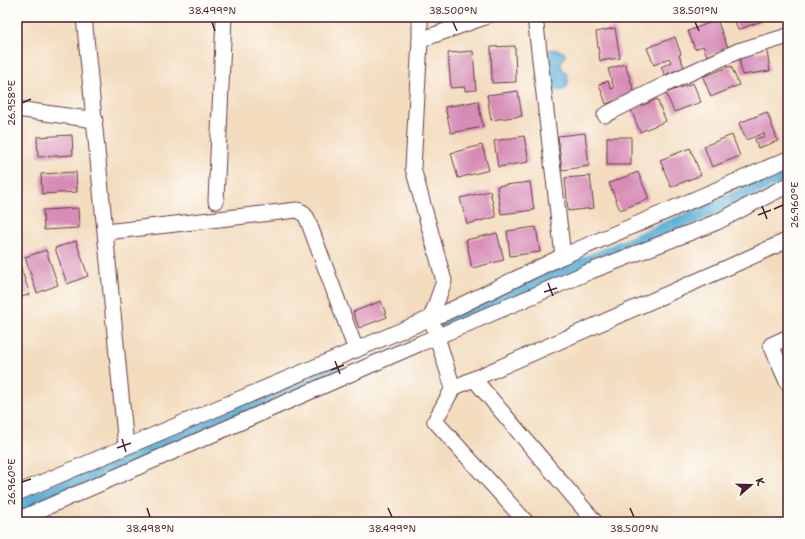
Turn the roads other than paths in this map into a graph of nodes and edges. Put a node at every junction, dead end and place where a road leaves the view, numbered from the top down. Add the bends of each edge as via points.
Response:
1 (84, 17) edge
2 (224, 17) edge
3 (420, 17) edge
4 (485, 17) edge
5 (535, 17) edge
6 (788, 36) edge
7 (420, 40) junction
8 (17, 109) edge
9 (605, 116) dead end
10 (95, 120) junction
11 (788, 160) edge
12 (788, 185) edge
13 (216, 201) dead end
14 (106, 232) junction
15 (788, 240) edge
16 (563, 256) junction
17 (432, 318) junction
18 (437, 337) junction
19 (788, 337) edge
20 (356, 350) junction
21 (474, 379) junction
22 (788, 384) edge
23 (453, 388) junction
24 (126, 446) junction
25 (17, 493) edge
26 (17, 520) edge
27 (526, 522) edge
28 (595, 522) edge

1 - 10 street
2 - 13 street
3 - 7 street
4 - 7 street
5 - 16 street
6 - 9 street via 738,51
7 - 17 street via 413,168 444,281
8 - 10 street
10 - 14 street
11 - 16 street
12 - 18 street via 717,222 591,271
14 - 20 street via 297,210 302,212 307,218
14 - 24 street
15 - 21 street
16 - 17 street
17 - 18 street
17 - 20 street
18 - 23 street
18 - 26 street
19 - 22 street via 770,345
20 - 24 street
21 - 23 street
21 - 28 street
23 - 27 street via 435,421
24 - 25 street

